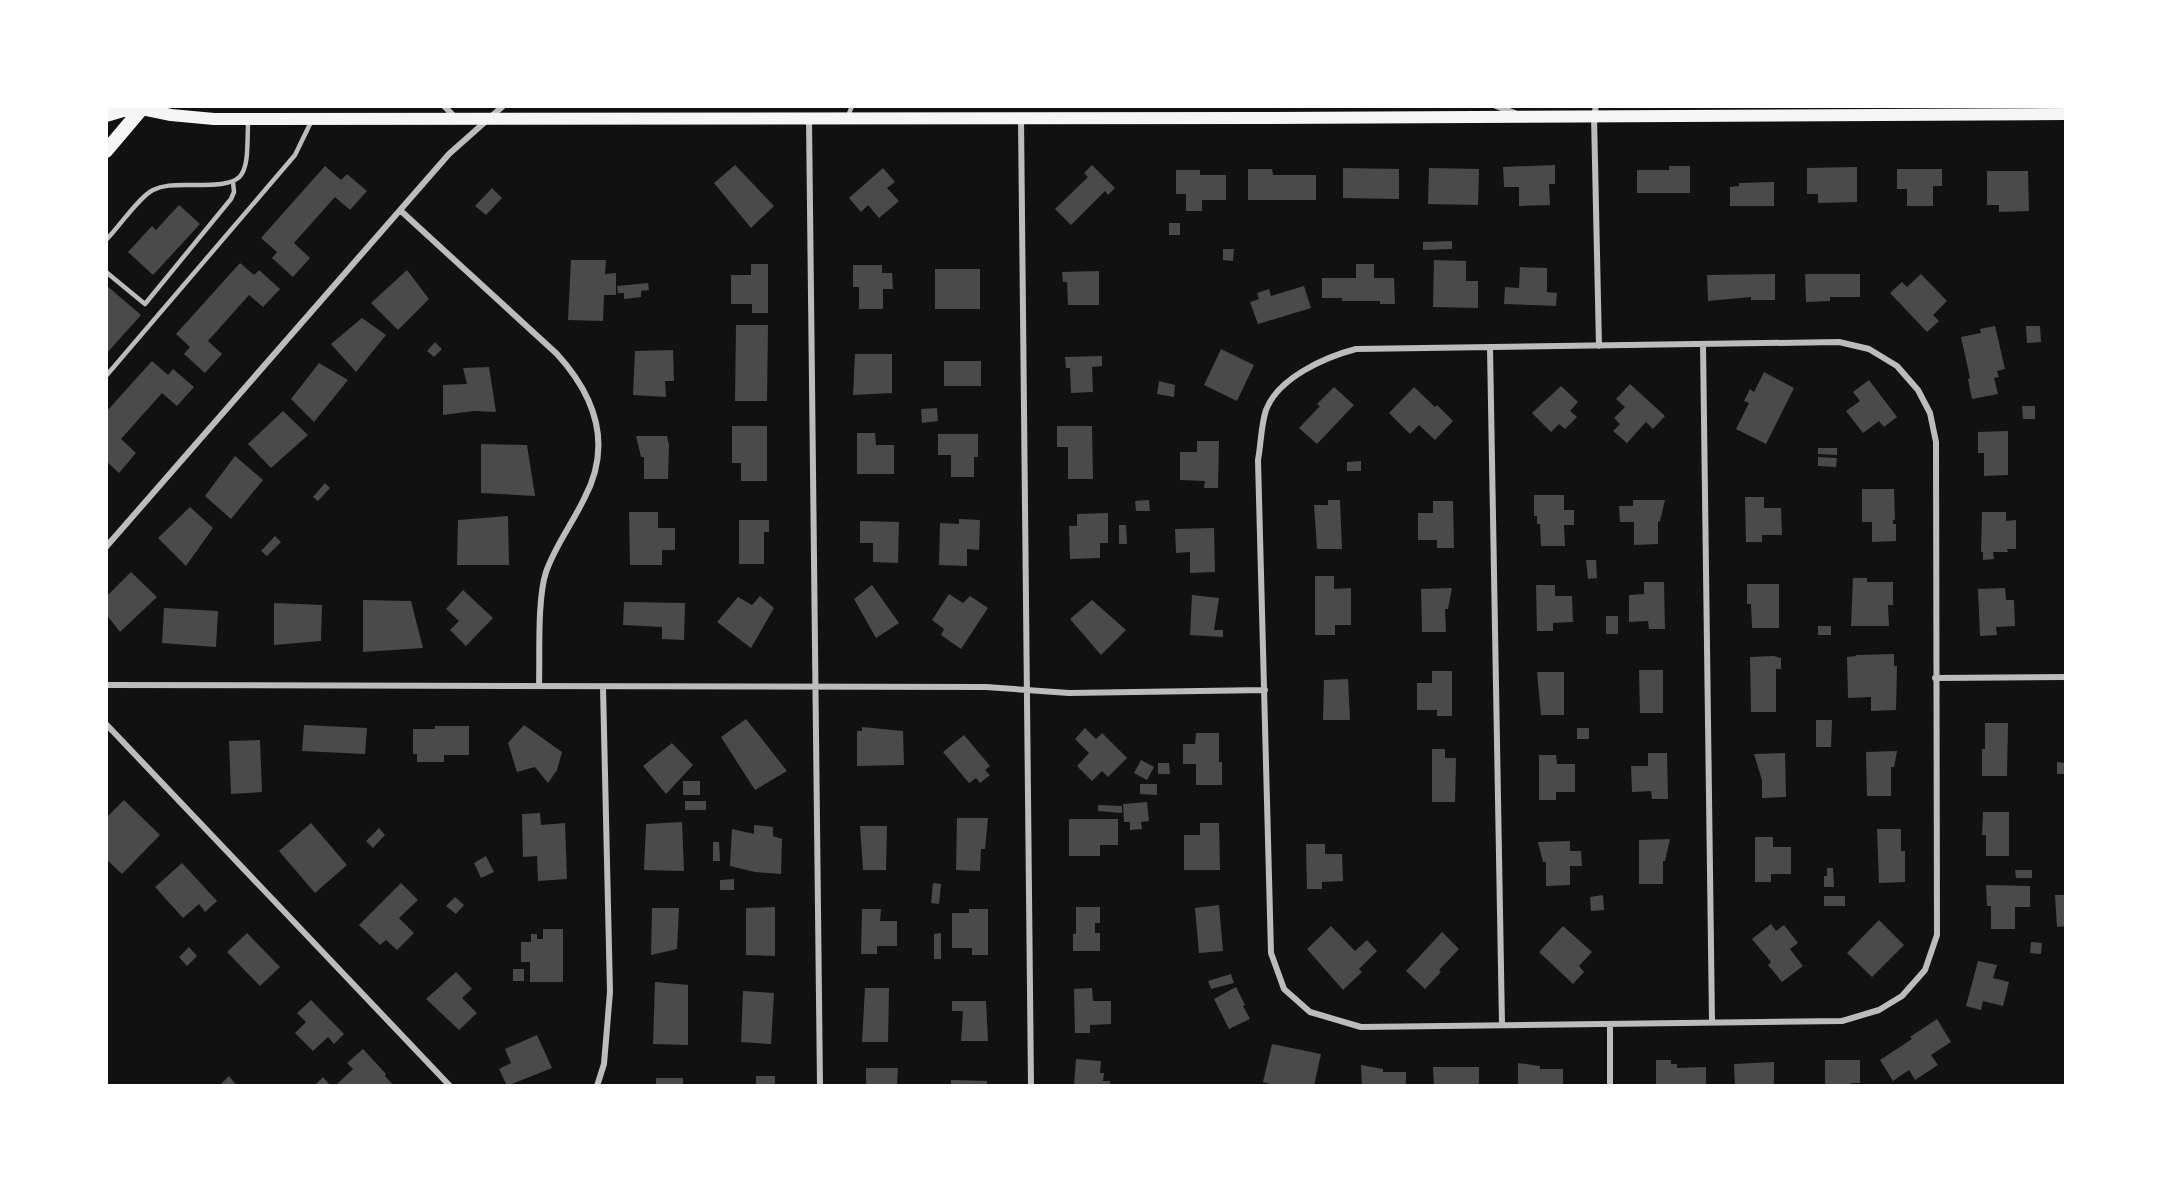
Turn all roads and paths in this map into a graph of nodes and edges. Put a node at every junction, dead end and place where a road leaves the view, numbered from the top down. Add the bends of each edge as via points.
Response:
1 (444, 106) edge
2 (503, 106) edge
3 (852, 106) edge
4 (1496, 106) edge
5 (143, 107) edge
6 (1593, 110) edge
7 (1271, 112) edge
8 (2066, 114) edge
9 (106, 115) edge
10 (1527, 116) junction
11 (809, 118) junction
12 (847, 118) junction
13 (248, 119) junction
14 (312, 119) junction
15 (457, 119) junction
16 (488, 119) junction
17 (1021, 119) junction
18 (106, 151) edge
19 (233, 182) junction
20 (401, 211) junction
21 (106, 240) edge
22 (106, 272) edge
23 (1703, 344) junction
24 (1599, 346) junction
25 (1490, 347) junction
26 (106, 376) edge
27 (106, 547) edge
28 (2066, 677) edge
29 (1935, 678) junction
30 (106, 685) edge
31 (539, 686) junction
32 (603, 687) junction
33 (816, 687) junction
34 (1027, 690) junction
35 (1265, 690) junction
36 (106, 724) edge
37 (1712, 1022) junction
38 (1610, 1024) junction
39 (1502, 1025) junction
40 (450, 1086) edge
41 (597, 1086) edge
42 (820, 1086) edge
43 (1031, 1086) edge
44 (1610, 1086) edge

1 - 15 street
2 - 16 street
3 - 12 lane
4 - 10 street
5 - 9 highway
5 - 13 main road via 171,116
5 - 18 highway
6 - 8 main road
6 - 10 main road
6 - 24 street
7 - 10 main road
7 - 17 main road
11 - 12 main road
11 - 16 main road
11 - 33 street
12 - 17 main road
13 - 14 main road
13 - 19 lane via 246,166
14 - 15 main road
14 - 26 lane via 295,155
15 - 16 main road
16 - 20 street via 449,154
17 - 34 street
19 - 21 lane via 152,190
19 - 22 lane via 231,199 145,304
20 - 27 street
20 - 31 street via 557,354 583,387 596,421 599,453 592,484 545,575
23 - 24 street
23 - 29 street via 1839,342 1869,350 1897,366 1918,390 1930,413 1936,442
23 - 37 street
24 - 25 street
25 - 35 street via 1356,350 1334,354 1284,382 1266,409 1258,460
25 - 39 street
28 - 29 street
29 - 37 street via 1937,935 1925,970 1902,996 1879,1010 1842,1020
30 - 31 street
31 - 32 street
32 - 33 street
32 - 41 street via 610,992 604,1064
33 - 34 street
33 - 42 street
34 - 35 street
34 - 43 street
35 - 39 street via 1271,953 1284,989 1310,1012 1362,1027
36 - 40 street
37 - 38 street
38 - 39 street
38 - 44 street

